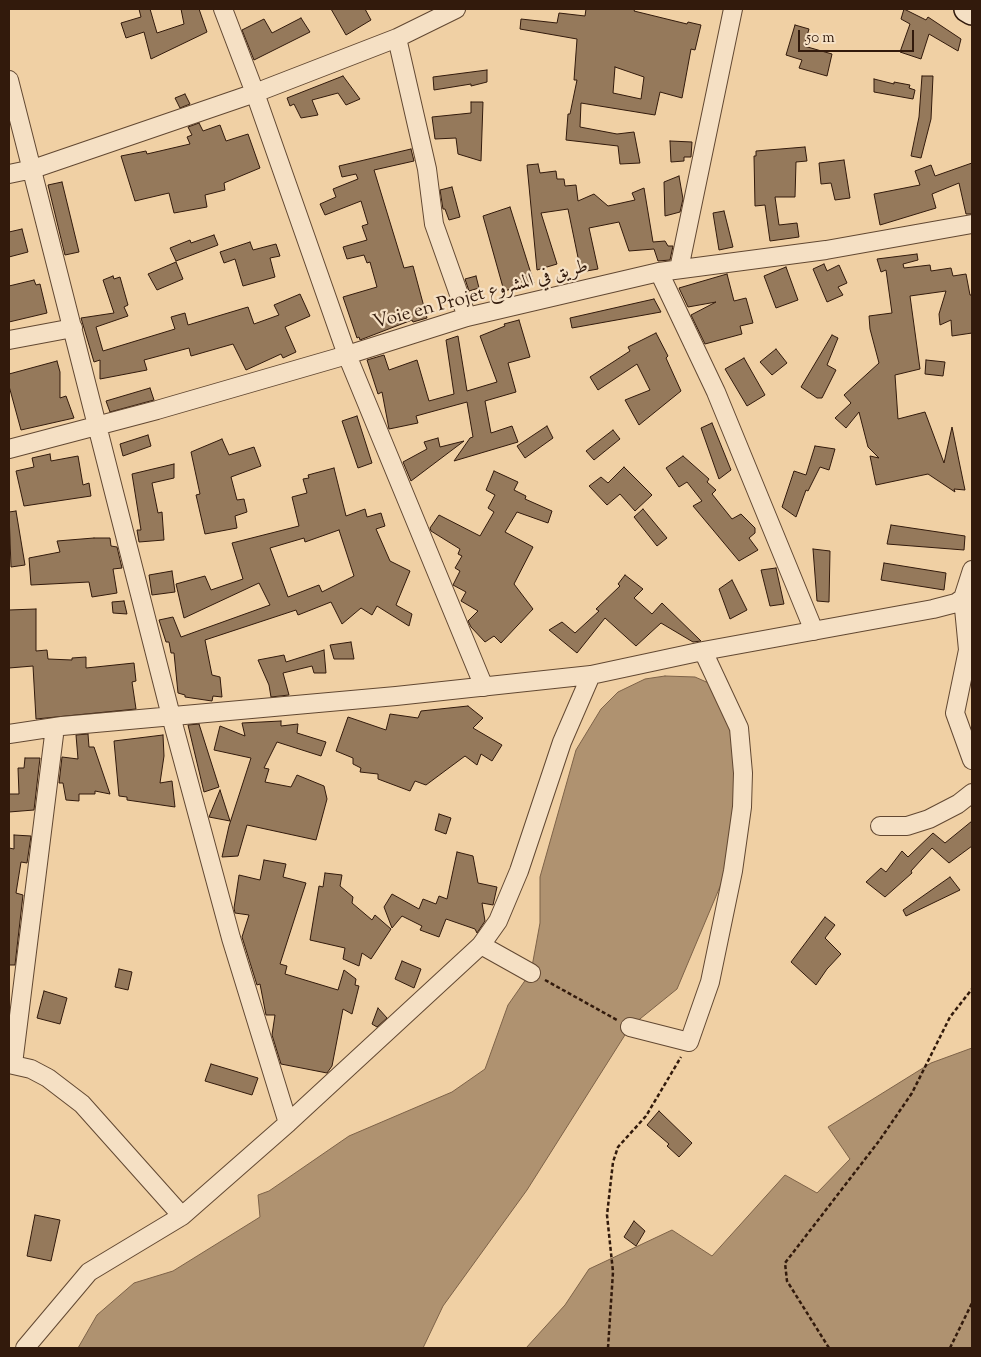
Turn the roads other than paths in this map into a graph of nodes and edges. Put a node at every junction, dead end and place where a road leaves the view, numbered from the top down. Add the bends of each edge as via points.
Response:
1 (223, 9) edge
2 (456, 9) edge
3 (733, 9) edge
4 (967, 9) edge
5 (972, 12) edge
6 (397, 38) junction
7 (9, 80) edge
8 (255, 93) junction
9 (33, 169) junction
10 (9, 174) edge
11 (972, 224) edge
12 (679, 269) junction
13 (659, 272) junction
14 (467, 318) junction
15 (73, 328) junction
16 (9, 340) edge
17 (347, 355) junction
18 (98, 427) junction
19 (9, 449) edge
20 (972, 570) edge
21 (968, 594) edge
22 (814, 631) junction
23 (703, 650) junction
24 (970, 650) edge
25 (591, 675) junction
26 (484, 687) junction
27 (171, 716) junction
28 (55, 728) junction
29 (9, 734) edge
30 (972, 760) edge
31 (972, 793) edge
32 (880, 826) dead end
33 (481, 945) junction
34 (531, 972) road end
35 (630, 1027) road end
36 (11, 1064) edge
37 (288, 1123) junction
38 (182, 1216) junction
39 (25, 1348) edge

1 - 8 street
2 - 6 street
3 - 12 street
4 - 5 main road
6 - 8 street
6 - 14 street via 427,169 434,224
7 - 9 street
8 - 9 street
8 - 17 street
9 - 10 street
9 - 15 street
11 - 12 street, Voie en Projet طريق في المشروع via 826,250
12 - 13 street, Voie en Projet طريق في المشروع
13 - 14 street, Voie en Projet طريق في المشروع
13 - 22 street via 716,392
14 - 17 street, Voie en Projet طريق في المشروع
15 - 16 street
15 - 18 street
17 - 18 street, Voie en Projet طريق في المشروع
17 - 26 street
18 - 19 street, Voie en Projet طريق في المشروع
18 - 27 street
20 - 21 street
21 - 22 street via 956,603 933,609
21 - 24 street
22 - 23 street
23 - 25 street
23 - 35 street via 739,728 742,799 733,871 710,982 689,1042
24 - 30 street via 954,712
25 - 26 street
25 - 33 street via 562,742 516,879 498,921
26 - 27 street
27 - 28 street
27 - 37 street via 231,938
28 - 29 street
28 - 36 street
31 - 32 street via 929,819 907,826
33 - 34 street
33 - 37 street
36 - 38 street via 48,1078 82,1104
37 - 38 street
38 - 39 street via 89,1272

